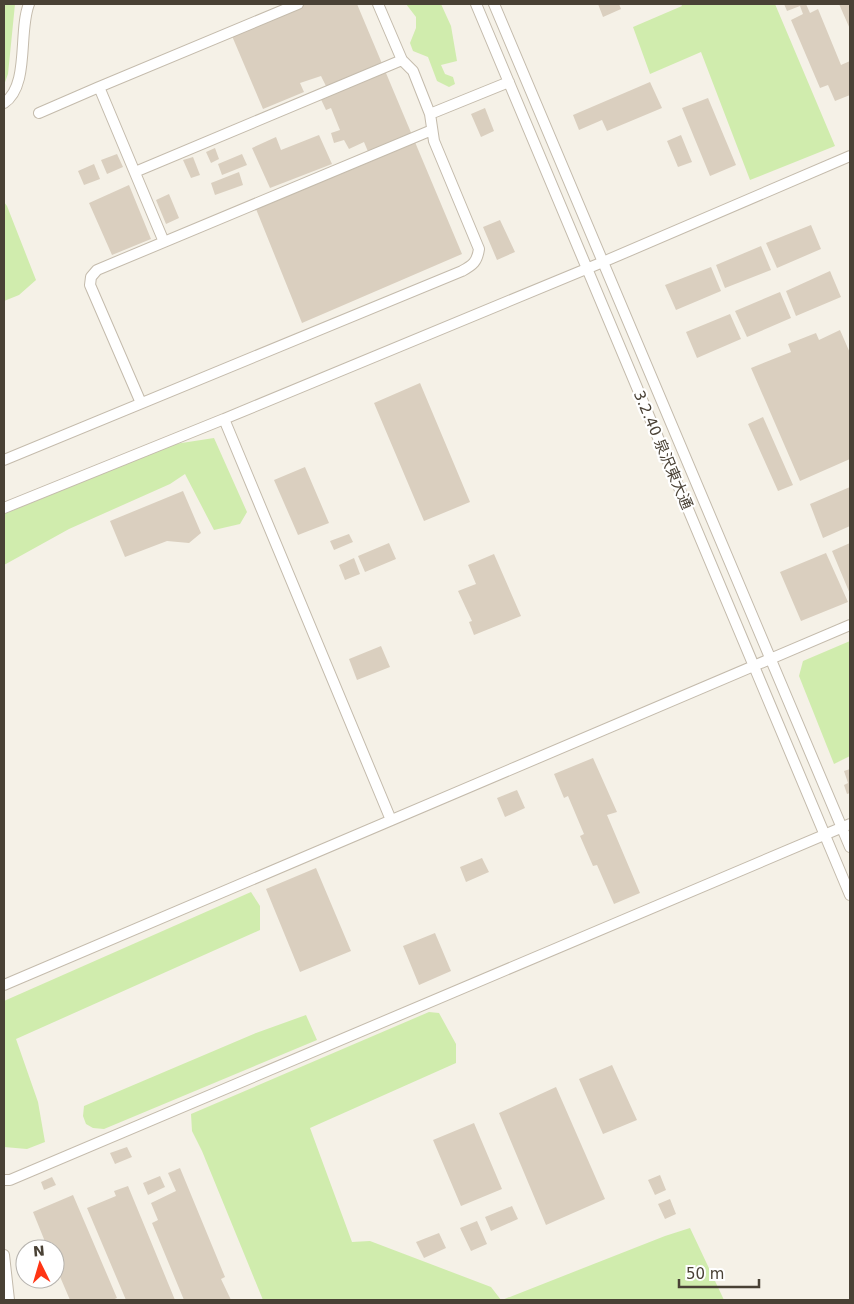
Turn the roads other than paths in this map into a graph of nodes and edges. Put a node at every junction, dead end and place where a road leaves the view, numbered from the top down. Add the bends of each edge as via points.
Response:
1 (29, 4) edge
2 (298, 4) edge
3 (378, 4) edge
4 (476, 4) edge
5 (494, 4) edge
6 (402, 60) junction
7 (509, 82) junction
8 (99, 87) junction
9 (4, 103) edge
10 (39, 113) dead end
11 (430, 114) junction
12 (432, 130) junction
13 (850, 156) edge
14 (135, 172) junction
15 (164, 242) junction
16 (603, 262) junction
17 (587, 267) junction
18 (141, 403) junction
19 (224, 419) junction
20 (4, 460) edge
21 (4, 508) edge
22 (850, 625) edge
23 (770, 659) junction
24 (752, 666) junction
25 (391, 820) junction
26 (846, 826) edge
27 (825, 835) junction
28 (850, 847) edge
29 (850, 895) edge
30 (4, 985) edge
31 (4, 1180) edge
32 (4, 1255) edge
33 (9, 1300) edge

1 - 9 street via 19,83
2 - 8 street
3 - 6 street
4 - 7 street, 3.2.40 泉沢東大通
5 - 16 street, 3.2.40 泉沢東大通
6 - 11 street via 414,71
6 - 14 street
7 - 11 street
7 - 17 street, 3.2.40 泉沢東大通
8 - 10 street
8 - 14 street
11 - 12 street
12 - 15 street
12 - 18 street via 479,249 473,265
13 - 16 street
14 - 15 street
15 - 18 street via 97,270 90,284
16 - 17 street
16 - 23 street, 3.2.40 泉沢東大通
17 - 19 street
17 - 24 street, 3.2.40 泉沢東大通
18 - 20 street
19 - 21 street
19 - 25 street
22 - 23 street
23 - 24 street
23 - 26 street, 3.2.40 泉沢東大通
24 - 25 street
24 - 27 street, 3.2.40 泉沢東大通
25 - 30 street
26 - 27 street
26 - 28 street, 3.2.40 泉沢東大通
27 - 29 street, 3.2.40 泉沢東大通
27 - 31 street
32 - 33 street

